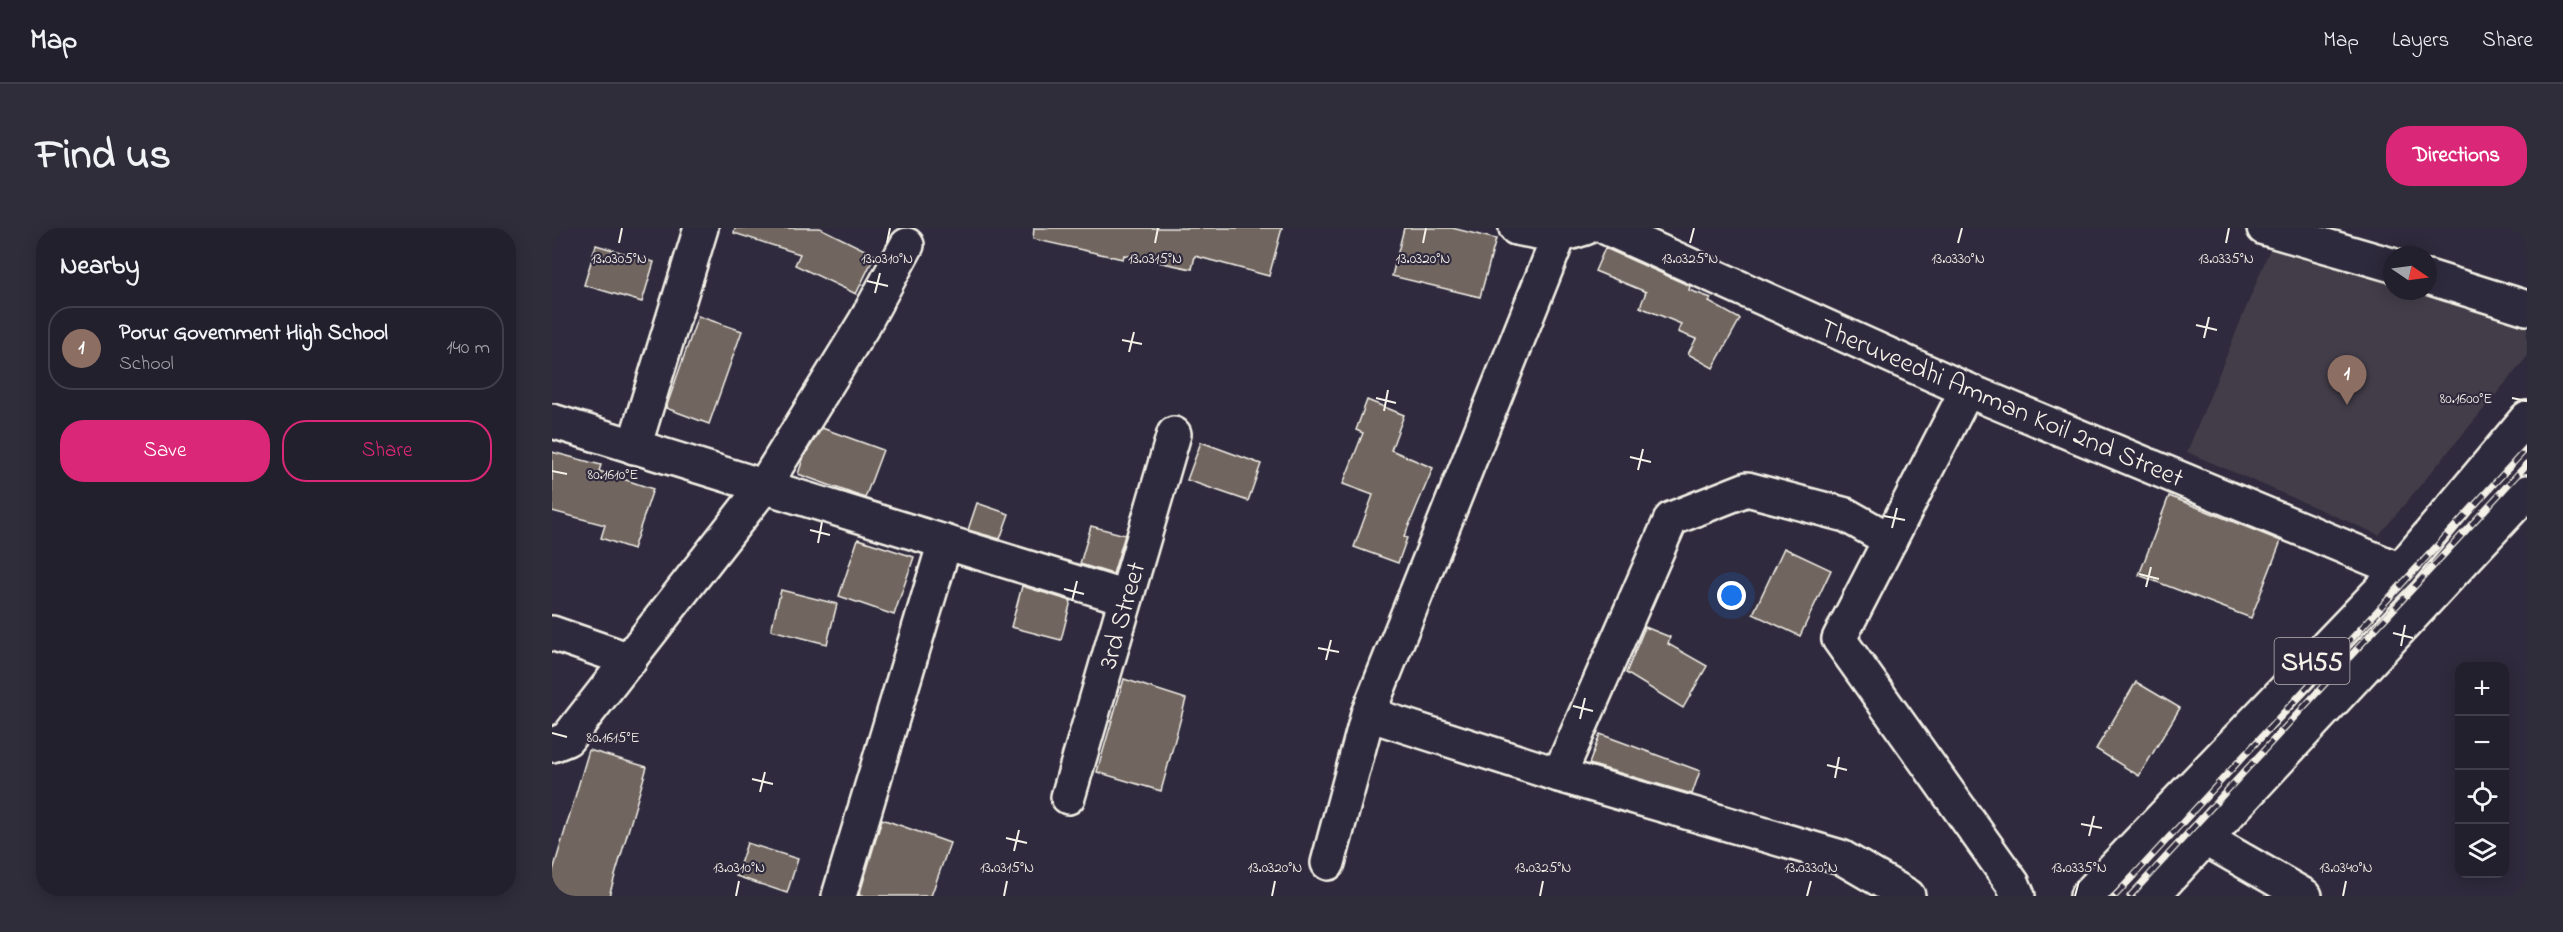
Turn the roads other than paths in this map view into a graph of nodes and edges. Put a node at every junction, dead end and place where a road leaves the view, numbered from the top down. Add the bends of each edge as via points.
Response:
1 (701, 228) edge
2 (1516, 228) edge
3 (1607, 228) edge
4 (2264, 228) edge
5 (1572, 232) edge
6 (2346, 239) edge
7 (907, 245) dead end
8 (2383, 260) edge
9 (2437, 280) edge
10 (2527, 308) edge
11 (1966, 390) junction
12 (2527, 418) edge
13 (552, 421) edge
14 (1174, 434) dead end
15 (634, 447) junction
16 (764, 486) junction
17 (2527, 492) edge
18 (1890, 540) junction
19 (945, 542) junction
20 (2400, 570) junction
21 (1126, 598) junction
22 (552, 633) edge
23 (630, 660) junction
24 (1368, 714) junction
25 (2260, 716) junction
26 (552, 745) edge
27 (2290, 745) junction
28 (1559, 775) junction
29 (1068, 797) dead end
30 (2204, 838) junction
31 (1328, 863) dead end
32 (839, 896) edge
33 (1908, 896) edge
34 (2018, 896) edge
35 (2087, 896) edge
36 (2152, 896) edge
37 (2305, 896) edge

1 - 15 street
2 - 5 street
3 - 11 street, Theruveedhi Amman Koil 2nd Street
4 - 6 street
5 - 24 street
6 - 8 street
7 - 16 street via 865,322
9 - 10 street
11 - 18 street
11 - 20 street, Theruveedhi Amman Koil 2nd Street
12 - 20 street, SH55
13 - 15 street
14 - 21 street, 3rd Street
15 - 16 street
16 - 19 street
16 - 23 street
17 - 27 street, SH55
18 - 28 street via 1846,515 1748,489 1671,519
18 - 34 street via 1839,639
19 - 21 street
19 - 32 street
20 - 25 street, SH55
21 - 29 street, 3rd Street
22 - 23 street
23 - 26 street via 567,739
24 - 28 street
24 - 31 street
25 - 27 street
25 - 35 street, SH55
27 - 30 street, SH55
28 - 33 street via 1842,857
30 - 36 street, SH55
30 - 37 street

